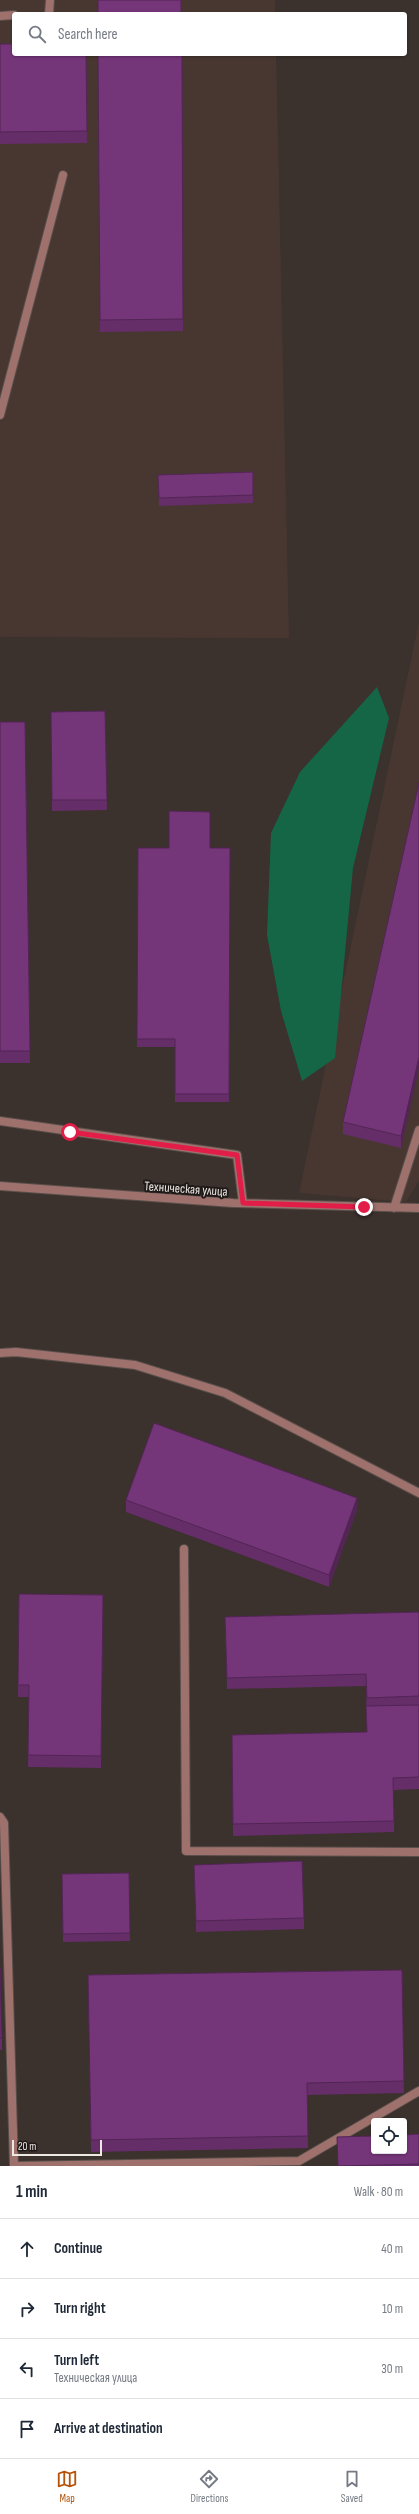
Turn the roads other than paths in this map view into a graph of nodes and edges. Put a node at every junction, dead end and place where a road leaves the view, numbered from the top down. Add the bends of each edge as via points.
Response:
1 (50, 0) edge
2 (49, 12) edge
3 (12, 15) edge
4 (0, 16) edge
5 (63, 175) dead end
6 (0, 415) edge
7 (0, 1121) edge
8 (419, 1130) edge
9 (0, 1186) edge
10 (243, 1203) junction
11 (394, 1208) junction
12 (419, 1208) edge
13 (0, 1354) edge
14 (419, 1493) edge
15 (184, 1549) dead end
16 (0, 1817) edge
17 (419, 1852) edge
18 (419, 2091) edge

1 - 2 lane
3 - 4 lane
5 - 6 lane
7 - 10 lane via 237,1155
8 - 11 lane
9 - 10 lane, Техническая улица
10 - 11 lane, Техническая улица
11 - 12 lane, Техническая улица
13 - 14 lane via 16,1352 136,1365 225,1393
15 - 17 lane via 186,1851
16 - 18 lane via 4,1823 14,2166 298,2161

